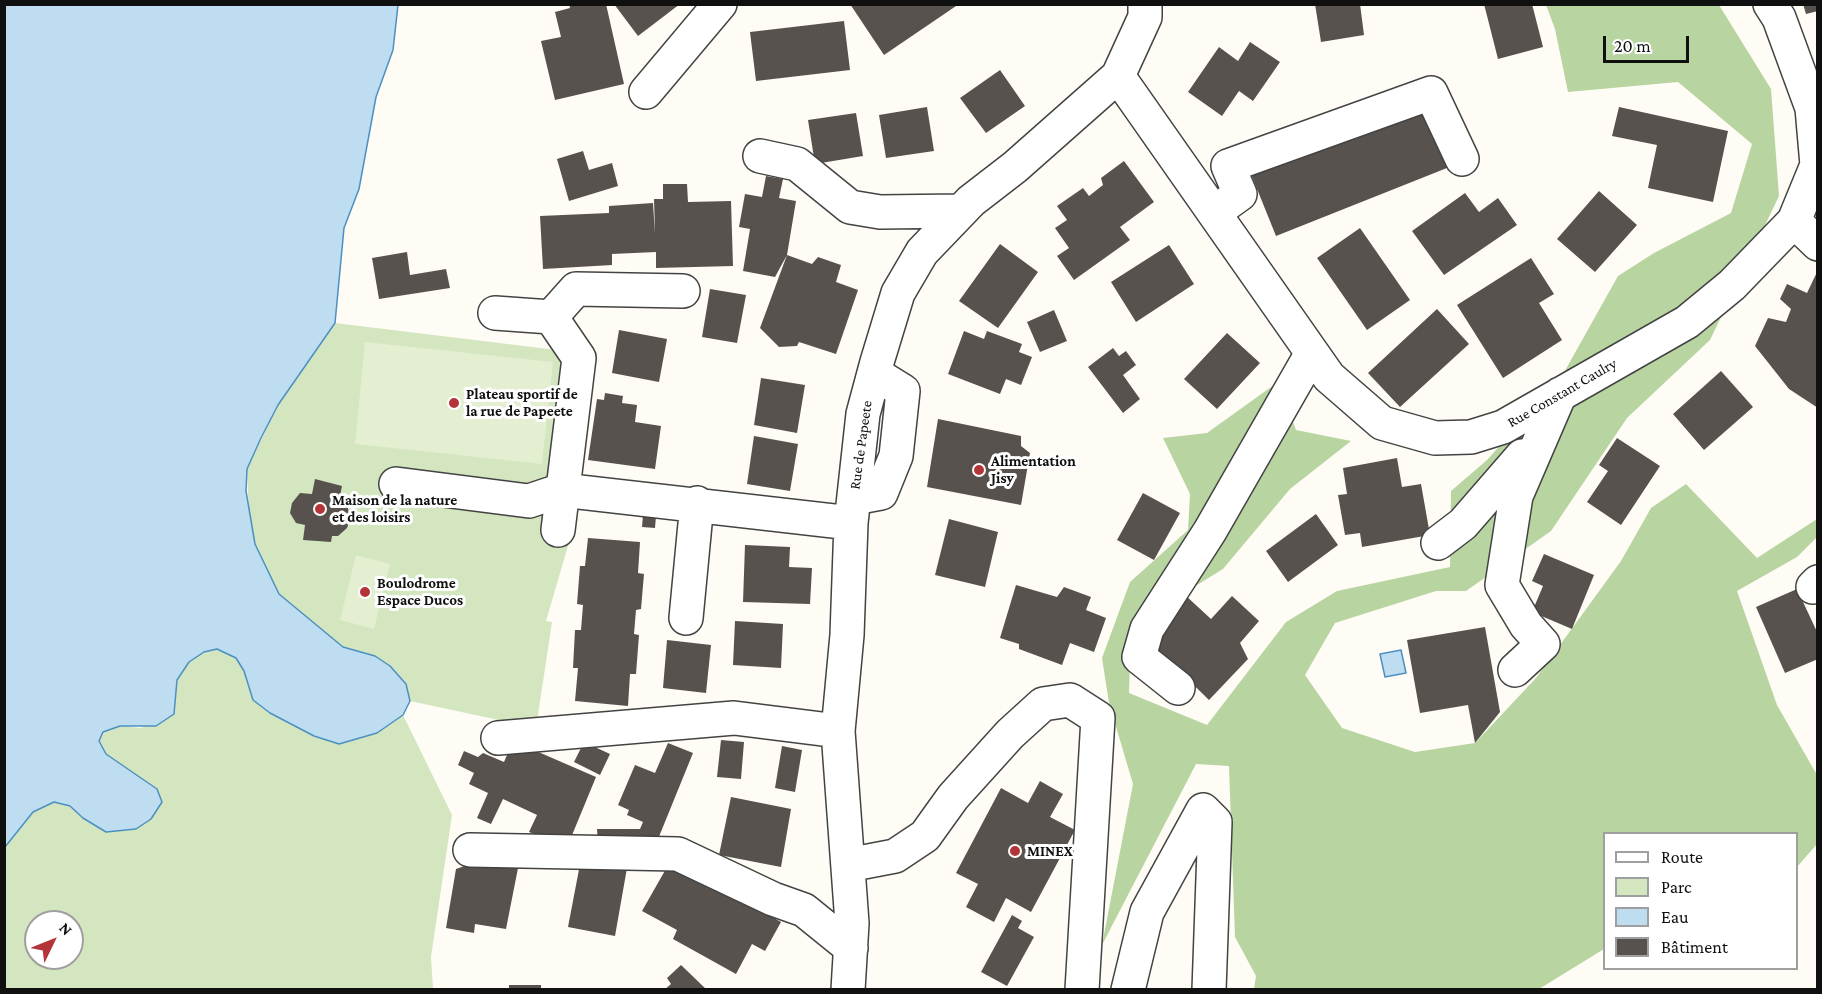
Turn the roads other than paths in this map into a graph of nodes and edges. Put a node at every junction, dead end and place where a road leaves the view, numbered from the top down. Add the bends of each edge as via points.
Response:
1 (720, 4) edge
2 (1145, 4) edge
3 (1770, 4) edge
4 (1118, 76) junction
5 (646, 92) dead end
6 (760, 156) dead end
7 (1462, 159) dead end
8 (961, 211) junction
9 (1215, 212) junction
10 (1794, 221) junction
11 (1818, 244) edge
12 (683, 291) dead end
13 (495, 313) dead end
14 (550, 318) junction
15 (1312, 353) junction
16 (1560, 394) junction
17 (1543, 432) junction
18 (396, 484) dead end
19 (562, 490) junction
20 (697, 503) junction
21 (853, 510) junction
22 (558, 530) dead end
23 (1438, 543) dead end
24 (686, 618) dead end
25 (1515, 670) dead end
26 (1178, 688) dead end
27 (838, 731) junction
28 (498, 738) dead end
29 (470, 850) dead end
30 (848, 865) junction
31 (851, 948) junction
32 (848, 990) edge
33 (1082, 990) edge
34 (1128, 990) edge
35 (1209, 990) edge

1 - 5 street
2 - 4 street, Rue de Papeete via 1145,17
3 - 10 street, Rue Constant Caulry via 1779,18 1812,108 1817,165
4 - 8 street, Rue de Papeete
4 - 9 street, Rue Constant Caulry
6 - 8 street via 797,164 849,207 880,212
7 - 9 street via 1431,93 1228,166 1240,194
8 - 21 street, Rue de Papeete via 922,252 898,292 863,414
9 - 15 street, Rue Constant Caulry
10 - 11 street
10 - 16 street, Rue Constant Caulry via 1732,285 1687,322
12 - 14 street via 576,289
13 - 14 street
14 - 19 street via 579,358
15 - 16 street, Rue Constant Caulry via 1329,377 1382,423 1435,438 1471,437 1503,427
15 - 26 street via 1147,629 1139,657
16 - 17 street
17 - 23 street via 1463,524
17 - 25 street via 1516,496 1502,585 1526,625 1543,644
18 - 19 street via 529,501
19 - 20 street
19 - 22 street
20 - 21 street
20 - 24 street
21 - 27 street, Rue de Papeete
27 - 28 street via 734,718
27 - 30 street, Rue de Papeete
29 - 31 street via 678,854 804,910
30 - 31 street, Rue de Papeete
30 - 33 street via 895,856 925,836 953,797 1010,734 1043,704 1070,700 1098,718
31 - 32 street, Rue de Papeete
34 - 35 street via 1147,912 1203,810 1215,822

